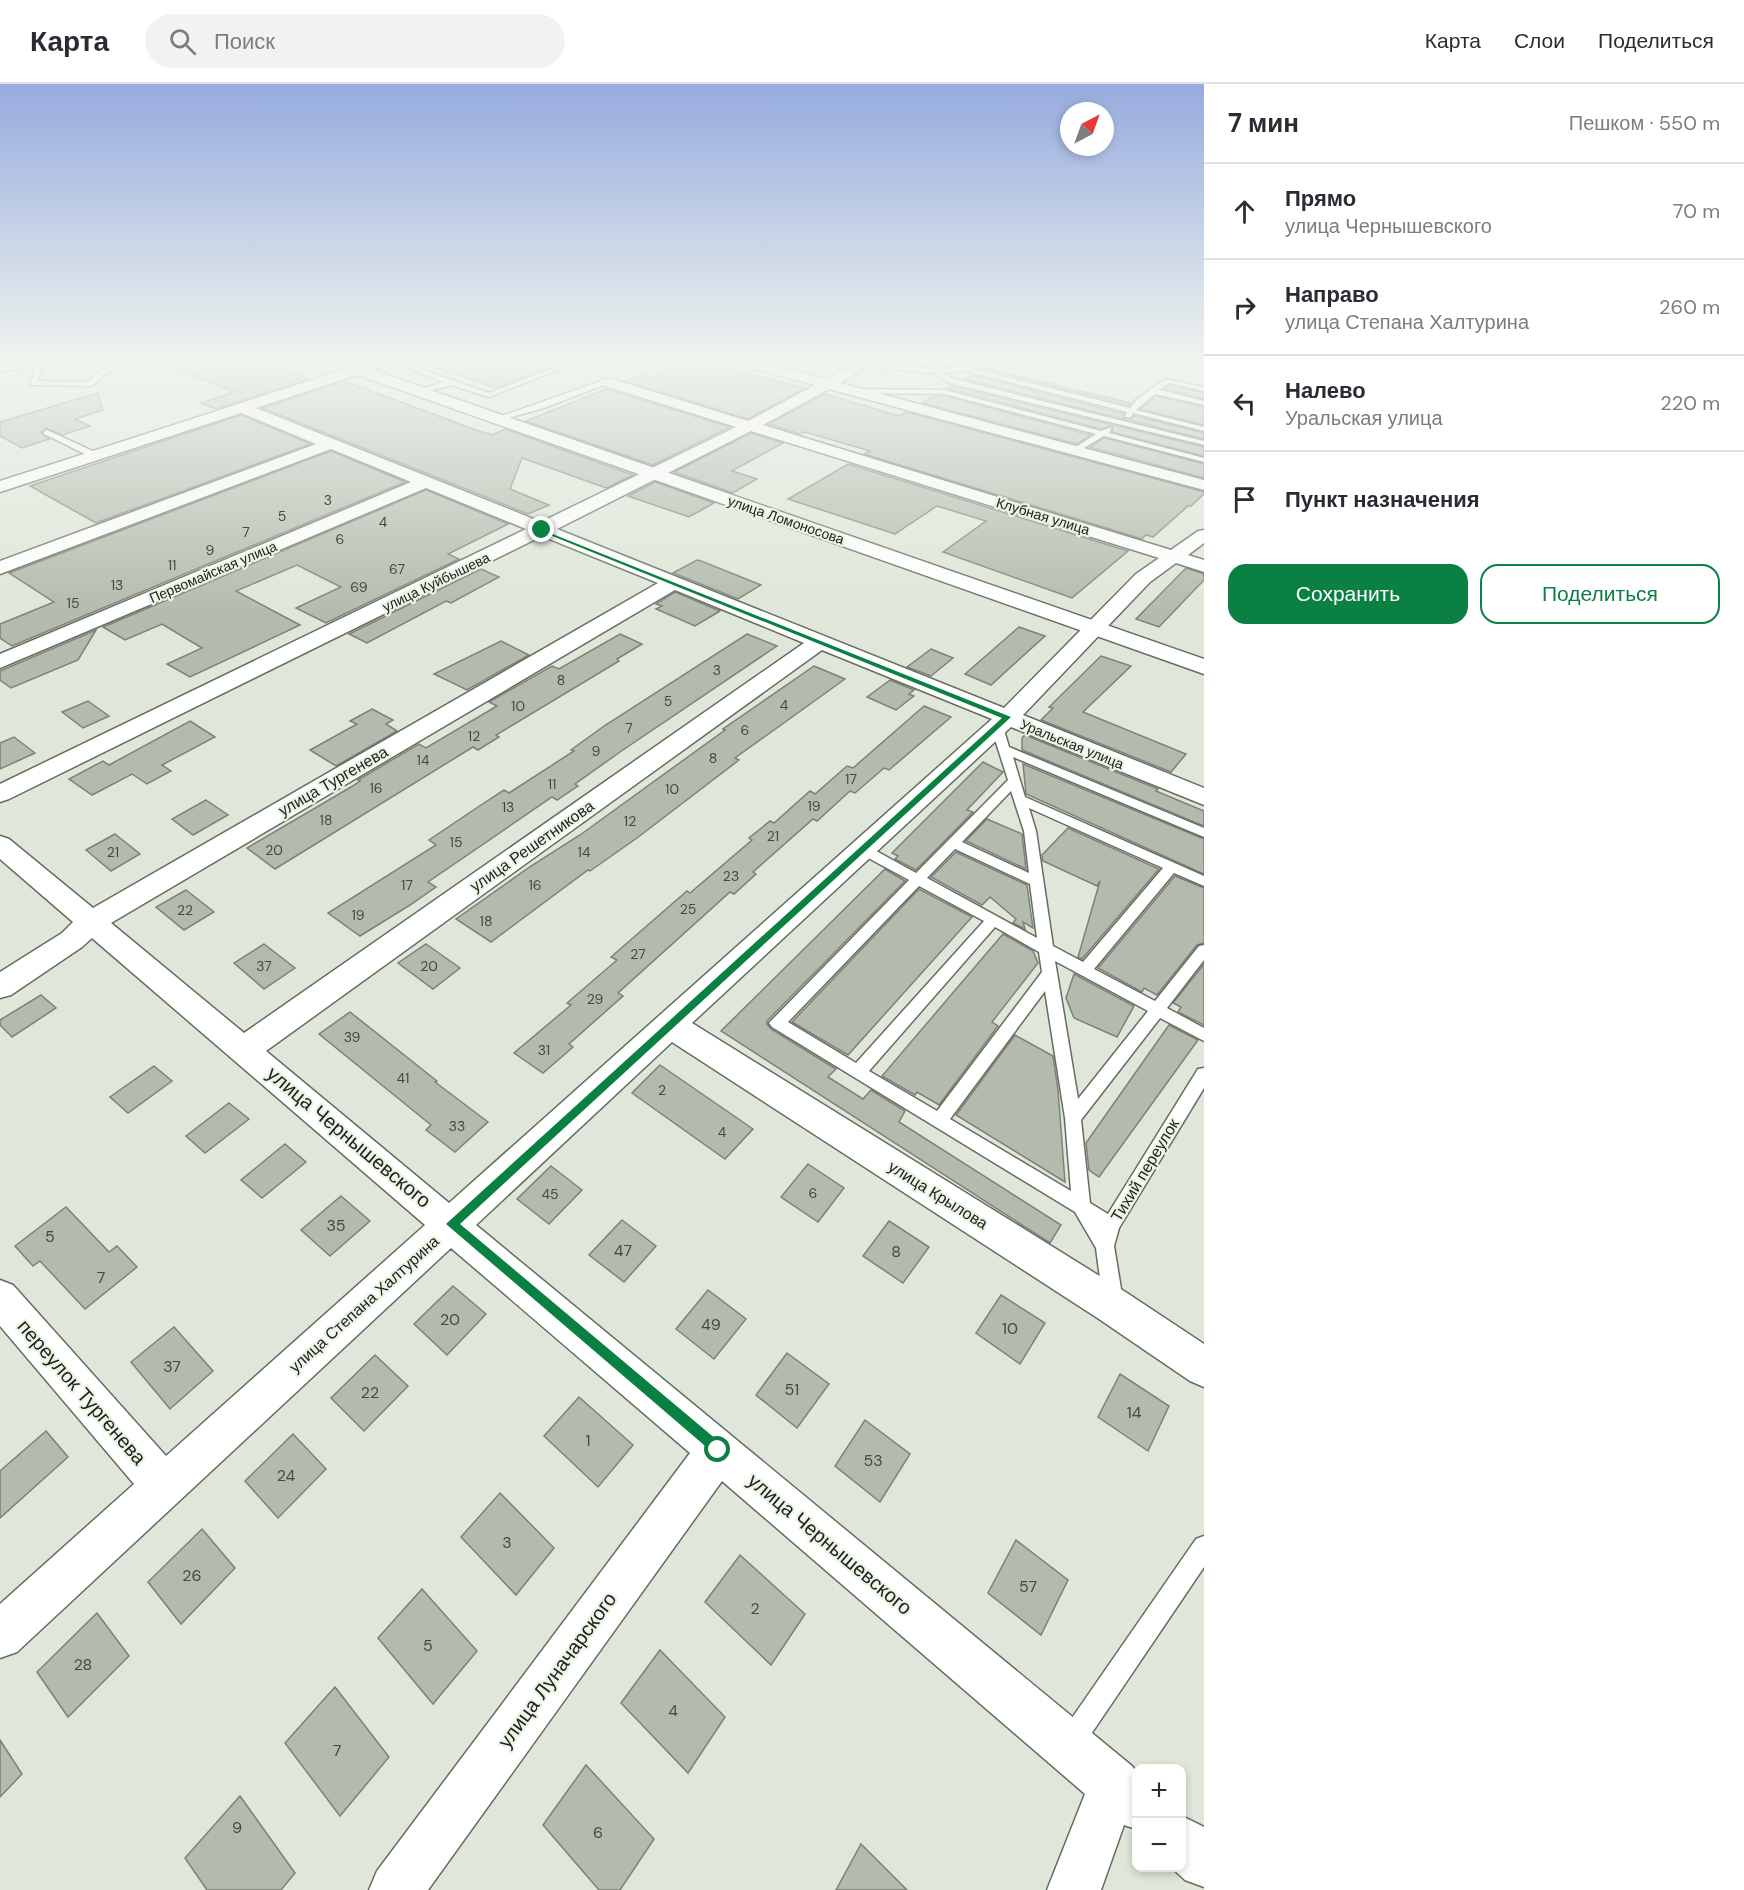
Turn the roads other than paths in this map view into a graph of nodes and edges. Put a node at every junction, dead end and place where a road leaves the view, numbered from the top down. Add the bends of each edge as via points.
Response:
1 (76, 446) edge
2 (121, 446) edge
3 (324, 446) edge
4 (336, 446) edge
5 (575, 446) edge
6 (709, 446) edge
7 (815, 446) edge
8 (1063, 446) edge
9 (1083, 446) edge
10 (1155, 446) edge
11 (1077, 450) junction
12 (94, 455) junction
13 (1204, 459) edge
14 (654, 474) junction
15 (426, 482) junction
16 (2, 484) edge
17 (1204, 485) edge
18 (542, 530) junction
19 (1204, 535) edge
20 (1172, 556) junction
21 (1204, 566) edge
22 (0, 568) edge
23 (673, 583) junction
24 (1096, 629) junction
25 (819, 642) junction
26 (0, 662) edge
27 (1204, 667) edge
28 (1003, 731) junction
29 (1013, 782) junction
30 (0, 794) edge
31 (1204, 797) edge
32 (1018, 798) junction
33 (1204, 833) edge
34 (954, 843) junction
35 (0, 845) edge
36 (864, 850) junction
37 (1172, 867) junction
38 (918, 879) junction
39 (1204, 881) edge
40 (1037, 882) junction
41 (993, 920) junction
42 (91, 922) junction
43 (1046, 949) junction
44 (1204, 950) edge
45 (1084, 970) junction
46 (1050, 973) junction
47 (0, 987) edge
48 (1157, 1009) junction
49 (670, 1025) junction
50 (1204, 1035) edge
51 (245, 1049) junction
52 (858, 1072) junction
53 (1204, 1074) edge
54 (1073, 1118) junction
55 (939, 1121) junction
56 (1081, 1207) junction
57 (452, 1224) junction
58 (1112, 1224) junction
59 (1105, 1246) junction
60 (0, 1298) edge
61 (1113, 1306) junction
62 (1204, 1367) edge
63 (718, 1450) junction
64 (164, 1486) junction
65 (1204, 1547) edge
66 (0, 1635) edge
67 (1068, 1746) junction
68 (1125, 1794) edge
69 (1186, 1845) edge
70 (1204, 1861) edge
71 (396, 1890) edge
72 (1074, 1890) edge

1 - 12 lane
2 - 12 street
3 - 22 street
4 - 15 street, Уральская улица
5 - 14 street, улица Ломоносова
6 - 14 street, улица Куйбышева
7 - 20 street, Клубная улица
8 - 11 street
9 - 11 lane
10 - 13 lane
11 - 17 street
12 - 16 street
14 - 18 street, улица Куйбышева
14 - 24 street, улица Ломоносова
15 - 18 street, Уральская улица
15 - 26 street, Первомайская улица
18 - 23 street, Уральская улица
18 - 30 street, улица Куйбышева
19 - 20 street, улица Степана Халтурина
20 - 21 street, Клубная улица
20 - 24 street, улица Степана Халтурина via 1143,578
23 - 25 street, Уральская улица
23 - 42 street, улица Тургенева
24 - 27 street, улица Ломоносова
24 - 28 street, улица Степана Халтурина
25 - 28 street, Уральская улица
25 - 51 street, улица Решетникова
28 - 29 lane
28 - 31 street, Уральская улица
28 - 33 lane
28 - 36 street, улица Степана Халтурина
29 - 32 lane
29 - 34 lane
32 - 37 lane
32 - 40 lane via 1030,831
34 - 38 lane
34 - 40 lane
35 - 42 street, улица Чернышевского
36 - 38 lane
36 - 49 street, улица Степана Халтурина
37 - 39 lane
37 - 45 lane
38 - 41 lane
38 - 52 lane via 777,1023
40 - 43 lane
41 - 43 lane
41 - 52 lane
42 - 47 street, улица Тургенева via 72,940
42 - 51 street, улица Чернышевского
43 - 45 lane
43 - 46 lane
44 - 48 lane
45 - 48 lane
46 - 54 lane
46 - 55 lane
48 - 50 lane
48 - 54 lane
49 - 57 street, улица Степана Халтурина
49 - 61 street, улица Крылова
51 - 57 street, улица Чернышевского
52 - 55 lane
53 - 58 lane, Тихий переулок
54 - 56 lane
55 - 56 lane
56 - 58 lane
56 - 59 lane
57 - 63 street, улица Чернышевского
57 - 64 street, улица Степана Халтурина
58 - 59 lane, Тихий переулок
59 - 61 lane, Тихий переулок
60 - 64 street, переулок Тургенева
61 - 62 street, улица Крылова
63 - 67 street, улица Чернышевского
63 - 71 street, улица Луначарского
64 - 66 street, улица Степана Халтурина
65 - 67 lane
67 - 68 street, улица Чернышевского
68 - 72 street
69 - 70 street

